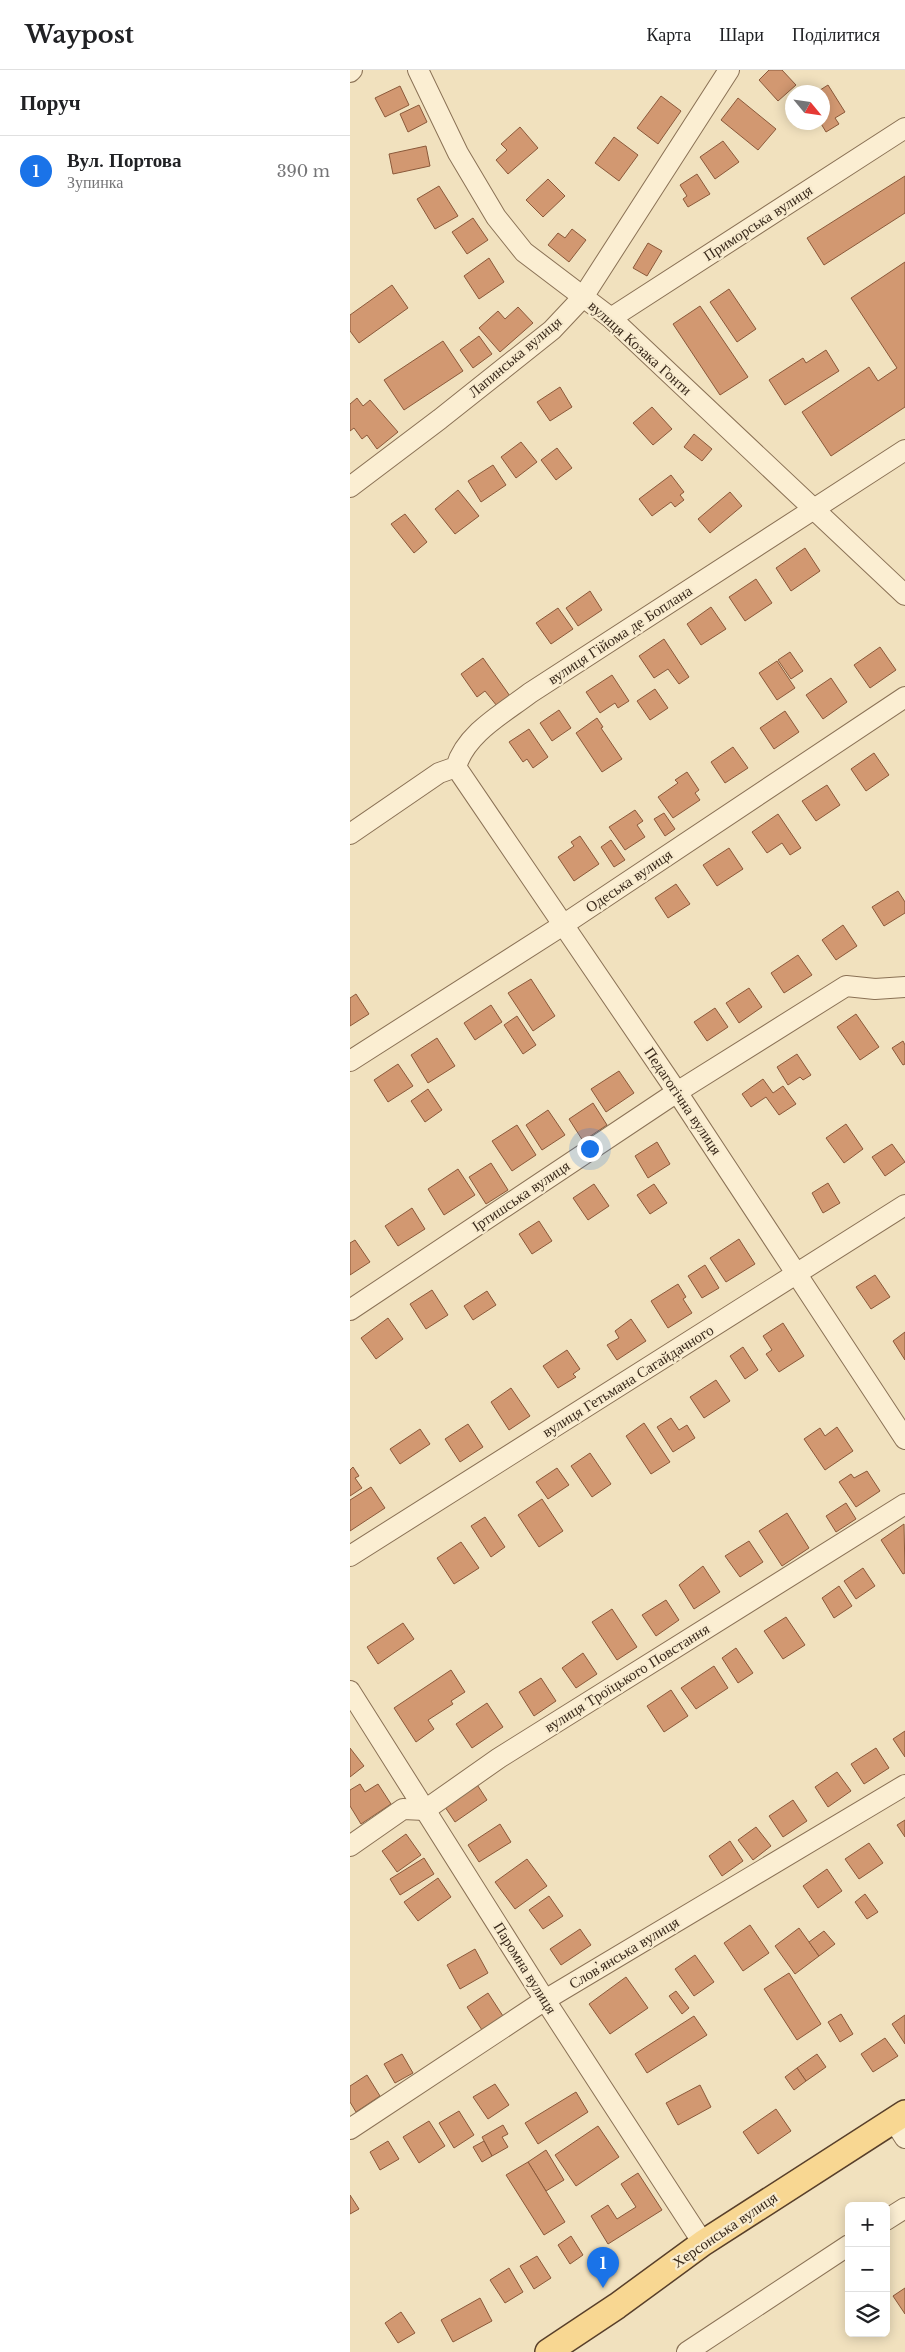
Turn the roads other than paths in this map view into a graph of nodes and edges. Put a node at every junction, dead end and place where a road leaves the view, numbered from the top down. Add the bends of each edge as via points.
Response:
1 (418, 70) edge
2 (728, 70) edge
3 (905, 128) edge
4 (583, 297) junction
5 (611, 318) junction
6 (905, 450) edge
7 (350, 487) edge
8 (815, 509) junction
9 (905, 595) edge
10 (905, 697) edge
11 (456, 767) junction
12 (350, 834) edge
13 (562, 925) junction
14 (905, 987) edge
15 (350, 1061) edge
16 (677, 1092) junction
17 (905, 1205) edge
18 (796, 1274) junction
19 (350, 1310) edge
20 (905, 1439) edge
21 (905, 1504) edge
22 (350, 1556) edge
23 (350, 1691) edge
24 (905, 1785) edge
25 (425, 1810) junction
26 (350, 1846) edge
27 (545, 2000) junction
28 (901, 2124) edge
29 (350, 2129) edge
30 (905, 2208) edge
31 (890, 2217) edge
32 (703, 2243) junction
33 (846, 2247) edge
34 (552, 2351) edge
35 (687, 2352) edge

1 - 4 street, вулиця Козака Гонти via 458,153 496,217 524,252
2 - 4 street, Лапинська вулиця
3 - 5 street, Приморська вулиця
4 - 5 street, вулиця Козака Гонти
4 - 7 street, Лапинська вулиця via 552,330
5 - 8 street, вулиця Козака Гонти
6 - 8 street, вулиця Гійома де Боплана
8 - 9 street, вулиця Козака Гонти
8 - 11 street, вулиця Гійома де Боплана via 530,692 474,736 462,751
10 - 13 street, Одеська вулиця
11 - 12 street via 439,773
11 - 13 street, Педагогічна вулиця
13 - 15 street, Одеська вулиця
13 - 16 street, Педагогічна вулиця
14 - 16 street, Іртишська вулиця via 875,990 846,986
16 - 18 street, Педагогічна вулиця
16 - 19 street, Іртишська вулиця
17 - 18 street, вулиця Гетьмана Сагайдачного
18 - 20 street, Педагогічна вулиця
18 - 22 street, вулиця Гетьмана Сагайдачного
21 - 25 street, вулиця Троїцького Повстання via 499,1758
23 - 25 street, Паромна вулиця
24 - 27 street, Словʼянська вулиця
25 - 26 street via 403,1809
25 - 27 street, Паромна вулиця
27 - 29 street, Словʼянська вулиця
27 - 32 street, Паромна вулиця
28 - 32 main road, Херсонська вулиця
30 - 31 street
32 - 34 main road, Херсонська вулиця
33 - 35 street

